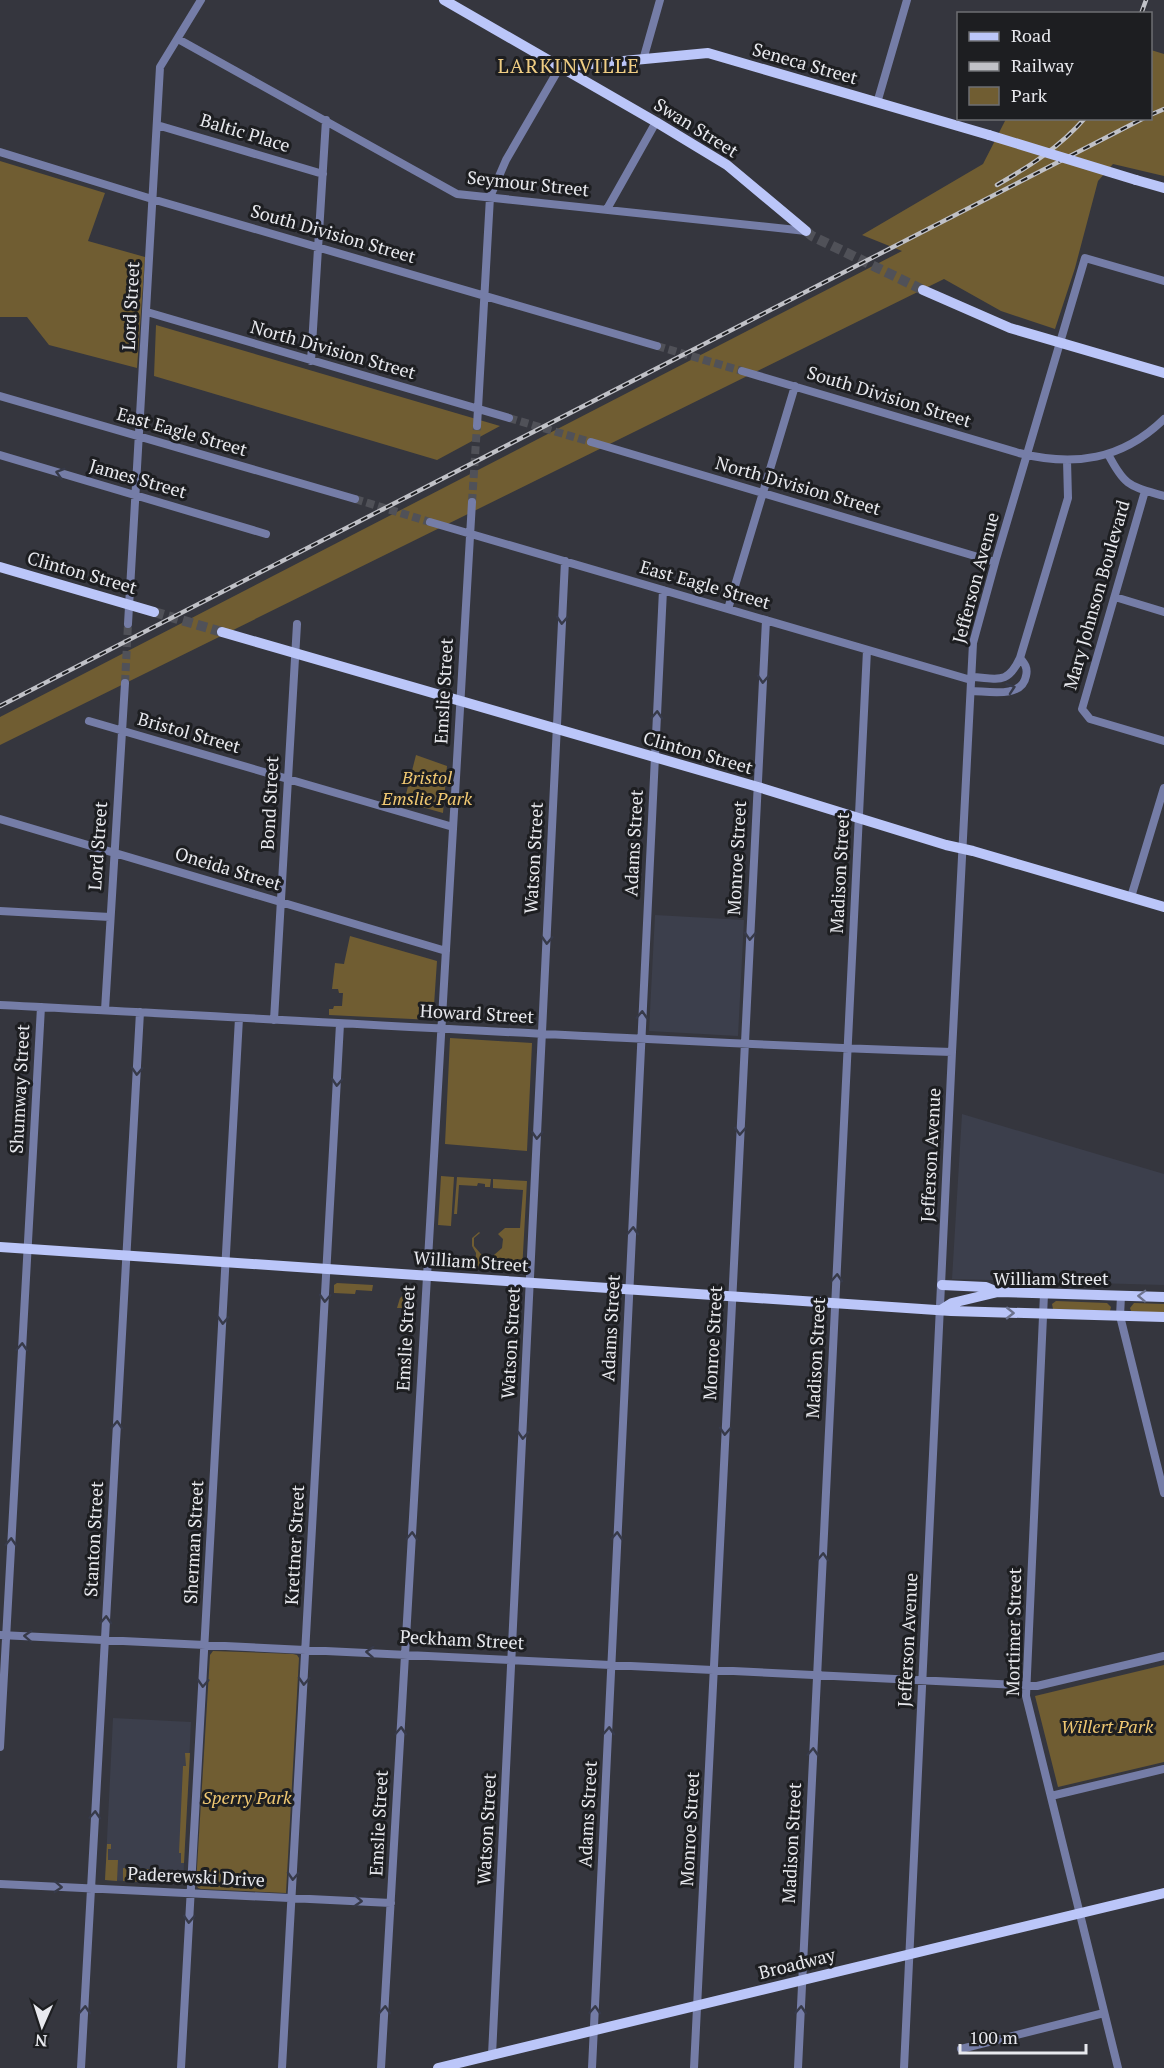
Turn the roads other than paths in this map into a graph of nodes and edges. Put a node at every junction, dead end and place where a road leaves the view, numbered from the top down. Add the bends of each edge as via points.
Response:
1 (201, 0) edge
2 (444, 0) edge
3 (660, 0) edge
4 (907, 0) edge
5 (178, 39) junction
6 (643, 60) junction
7 (560, 67) junction
8 (877, 103) junction
9 (326, 120) junction
10 (656, 122) junction
11 (157, 125) junction
12 (0, 152) edge
13 (323, 174) junction
14 (1164, 188) edge
15 (490, 197) junction
16 (152, 199) junction
17 (607, 209) junction
18 (806, 231) joint
19 (318, 247) junction
20 (1164, 281) edge
21 (923, 290) tunnel mouth
22 (484, 296) junction
23 (147, 312) junction
24 (1060, 343) junction
25 (657, 346) tunnel mouth
26 (311, 361) junction
27 (742, 370) tunnel mouth
28 (1164, 373) edge
29 (795, 386) junction
30 (0, 396) edge
31 (478, 408) junction
32 (509, 418) tunnel mouth
33 (1164, 419) edge
34 (477, 426) tunnel mouth
35 (140, 436) junction
36 (591, 442) tunnel mouth
37 (1108, 454) junction
38 (0, 455) edge
39 (1028, 455) junction
40 (1067, 460) junction
41 (1145, 490) junction
42 (762, 493) junction
43 (136, 495) junction
44 (1164, 496) edge
45 (355, 499) tunnel mouth
46 (472, 502) tunnel mouth
47 (430, 522) tunnel mouth
48 (470, 533) junction
49 (266, 534) dead end
50 (565, 561) junction
51 (995, 562) junction
52 (0, 567) edge
53 (663, 590) junction
54 (1115, 597) junction
55 (129, 604) junction
56 (728, 609) junction
57 (154, 612) tunnel mouth
58 (1164, 612) edge
59 (766, 620) junction
60 (128, 624) tunnel mouth
61 (297, 624) dead end
62 (222, 632) tunnel mouth
63 (867, 650) junction
64 (296, 654) junction
65 (1020, 658) junction
66 (971, 679) junction
67 (125, 683) tunnel mouth
68 (971, 691) junction
69 (460, 701) junction
70 (89, 721) dead end
71 (557, 730) junction
72 (122, 731) junction
73 (1164, 741) edge
74 (655, 758) junction
75 (288, 778) junction
76 (758, 787) junction
77 (1164, 788) edge
78 (0, 819) edge
79 (859, 819) junction
80 (453, 827) junction
81 (963, 849) junction
82 (114, 853) junction
83 (1131, 897) junction
84 (281, 902) junction
85 (1164, 907) edge
86 (0, 911) edge
87 (111, 917) junction
88 (446, 951) junction
89 (0, 1005) edge
90 (41, 1007) junction
91 (105, 1010) junction
92 (140, 1012) junction
93 (240, 1018) junction
94 (274, 1020) junction
95 (340, 1024) junction
96 (441, 1029) junction
97 (542, 1034) junction
98 (641, 1038) junction
99 (745, 1044) junction
100 (848, 1049) junction
101 (952, 1052) junction
102 (0, 1247) edge
103 (28, 1249) junction
104 (127, 1255) junction
105 (226, 1262) junction
106 (327, 1269) junction
107 (426, 1275) junction
108 (530, 1283) junction
109 (942, 1285) junction
110 (630, 1289) junction
111 (998, 1292) junction
112 (1044, 1294) junction
113 (732, 1296) junction
114 (1121, 1296) junction
115 (1164, 1297) edge
116 (836, 1303) junction
117 (941, 1310) junction
118 (1043, 1314) junction
119 (1120, 1316) junction
120 (1164, 1317) edge
121 (1164, 1493) edge
122 (3, 1635) edge
123 (105, 1640) junction
124 (205, 1644) junction
125 (306, 1649) junction
126 (405, 1654) junction
127 (1164, 1656) edge
128 (512, 1659) junction
129 (612, 1664) junction
130 (714, 1669) junction
131 (817, 1674) junction
132 (923, 1679) junction
133 (1027, 1685) junction
134 (0, 1747) edge
135 (1164, 1769) edge
136 (1051, 1796) junction
137 (0, 1884) edge
138 (91, 1888) junction
139 (191, 1893) junction
140 (1164, 1893) edge
141 (292, 1898) junction
142 (391, 1903) junction
143 (1079, 1913) junction
144 (910, 1954) junction
145 (802, 1980) junction
146 (698, 2005) junction
147 (1104, 2013) junction
148 (594, 2030) junction
149 (961, 2049) dead end
150 (492, 2055) junction
151 (460, 2065) edge
152 (81, 2068) edge
153 (181, 2068) edge
154 (282, 2068) edge
155 (381, 2068) edge
156 (438, 2068) edge
157 (592, 2068) edge
158 (694, 2068) edge
159 (798, 2068) edge
160 (904, 2068) edge
161 (1118, 2068) edge

1 - 5 street, Lord Street
2 - 7 main road
3 - 6 street
4 - 8 street
5 - 9 street, Seymour Street
5 - 11 street, Lord Street via 160,68
6 - 7 main road, Seneca Street
6 - 8 main road, Seneca Street via 708,53
7 - 10 main road, Swan Street
7 - 15 street via 506,159
8 - 14 main road, Seneca Street, bridge
9 - 13 street
9 - 15 street, Seymour Street via 457,194
10 - 17 street
10 - 18 main road, Swan Street via 727,165
11 - 13 street, Baltic Place
11 - 16 street, Lord Street
12 - 16 street, South Division Street
13 - 19 street
15 - 17 street, Seymour Street
15 - 22 street
16 - 19 street, South Division Street
16 - 23 street, Lord Street
17 - 18 street, Seymour Street
19 - 22 street, South Division Street
19 - 26 street
20 - 24 street, Jefferson Avenue via 1085,258
21 - 24 main road via 1010,328
22 - 25 street, South Division Street
22 - 31 street
23 - 26 street, North Division Street
23 - 35 street, Lord Street
24 - 28 main road
24 - 39 street, Jefferson Avenue
26 - 31 street, North Division Street
27 - 29 street, South Division Street
29 - 39 street, South Division Street
29 - 42 street
30 - 35 street, East Eagle Street
31 - 32 street, North Division Street
31 - 34 street
33 - 37 street, South Division Street via 1137,440
35 - 43 street, Lord Street
35 - 45 street, East Eagle Street
36 - 42 street, North Division Street
37 - 40 street, South Division Street
37 - 41 street via 1123,480
43 -> 38 street, James Street
39 - 40 street, South Division Street
39 - 51 street, Jefferson Avenue
40 - 65 street, East Eagle Street via 1068,498
41 - 44 street
41 - 54 street, Mary Johnson Boulevard
42 - 51 street, North Division Street
42 - 56 street
43 - 49 street, James Street
43 - 55 street, Lord Street
46 - 48 street, Emslie Street
47 - 48 street, East Eagle Street
48 - 50 street, East Eagle Street
48 - 69 street, Emslie Street
50 - 53 street, East Eagle Street
50 -> 71 street, Watson Street
51 - 66 street, Jefferson Avenue via 975,632
52 - 55 main road, Clinton Street
53 - 56 street, East Eagle Street
74 -> 53 street, Adams Street
54 - 58 street
54 - 73 street, Mary Johnson Boulevard via 1082,710 1090,719
55 - 57 main road, Clinton Street
55 - 60 street, Lord Street
56 - 59 street, East Eagle Street
59 - 63 street, East Eagle Street
59 -> 76 street, Monroe Street
61 - 64 street, Bond Street
62 - 64 main road, Clinton Street
63 - 66 street, East Eagle Street
63 - 79 street, Madison Street
64 - 69 main road, Clinton Street
64 - 75 street, Bond Street
65 - 66 street, East Eagle Street via 1005,678
68 -> 65 street, East Eagle Street via 1005,692 1016,688 1026,676
66 - 68 street, Jefferson Avenue
67 - 72 street, Lord Street
68 - 81 street, Jefferson Avenue
69 - 71 main road, Clinton Street
69 - 80 street, Emslie Street
70 - 72 street, Bristol Street
71 - 74 main road, Clinton Street
71 -> 97 street, Watson Street
72 - 75 street, Bristol Street
72 - 82 street, Lord Street
74 - 76 main road, Clinton Street
98 -> 74 street, Adams Street
75 - 80 street, Bristol Street
75 - 84 street, Bond Street
76 - 79 main road, Clinton Street
76 -> 99 street, Monroe Street
77 - 83 street
78 - 82 street, Oneida Street
79 - 81 main road, Clinton Street
79 - 100 street, Madison Street
80 - 88 street, Emslie Street
81 - 83 main road, Clinton Street
81 - 101 street, Jefferson Avenue
82 - 84 street, Oneida Street
82 - 87 street, Lord Street
83 - 85 main road, Clinton Street
84 - 88 street, Oneida Street
84 - 94 street, Bond Street
86 - 87 street
87 - 91 street, Lord Street
88 - 96 street, Emslie Street
89 - 90 street, Howard Street
90 - 91 street, Howard Street
90 - 103 street, Shumway Street
91 - 92 street, Howard Street
92 - 93 street, Howard Street
92 -> 104 street, Stanton Street
93 - 94 street, Howard Street
93 - 105 street, Sherman Street
94 - 95 street, Howard Street
95 - 96 street, Howard Street
95 -> 106 street, Krettner Street
96 - 97 street, Howard Street
96 - 107 street, Emslie Street
97 - 98 street, Howard Street
97 -> 108 street, Watson Street
98 - 99 street, Howard Street
110 -> 98 street, Adams Street
99 - 100 street, Howard Street
99 -> 113 street, Monroe Street
100 - 101 street, Howard Street
116 -> 100 street, Madison Street
101 - 109 street, Jefferson Avenue
102 - 103 main road, William Street
103 - 104 main road, William Street
122 -> 103 street, Shumway Street
104 - 105 main road, William Street
123 -> 104 street, Stanton Street
105 - 106 main road, William Street
105 -> 124 street, Sherman Street
106 - 107 main road, William Street
106 -> 125 street, Krettner Street
107 - 108 main road, William Street
126 -> 107 street, Emslie Street
108 - 110 main road, William Street
108 -> 128 street, Watson Street
109 - 111 main road via 986,1287
109 - 117 street, Jefferson Avenue
110 - 113 main road, William Street
129 -> 110 street, Adams Street
111 - 112 main road, William Street
111 - 117 main road, William Street via 952,1303
112 - 114 main road, William Street
112 - 118 street, Mortimer Street
113 - 116 main road, William Street
113 -> 130 street, Monroe Street
115 -> 114 main road, William Street
114 - 119 street
116 - 117 main road, William Street
131 -> 116 street, Madison Street
117 -> 118 main road, William Street
117 - 132 street, Jefferson Avenue
118 - 119 main road, William Street
118 - 133 street, Mortimer Street
119 - 120 main road, William Street
119 - 121 street
123 -> 122 street, Peckham Street
122 - 134 street, Shumway Street
123 - 124 street, Peckham Street
138 -> 123 street, Stanton Street
124 - 125 street, Peckham Street
124 -> 139 street, Sherman Street
126 -> 125 street, Peckham Street
125 -> 141 street, Krettner Street
126 - 128 street, Peckham Street
142 -> 126 street, Emslie Street
127 - 133 street, Peckham Street via 1037,1686
128 - 129 street, Peckham Street
128 - 150 street, Watson Street
129 - 130 street, Peckham Street
148 -> 129 street, Adams Street
130 - 131 street, Peckham Street
130 - 146 street, Monroe Street
131 - 132 street, Peckham Street
145 -> 131 street, Madison Street
132 - 133 street, Peckham Street
132 - 144 street, Jefferson Avenue
133 - 136 street, Mortimer Street via 1026,1696
135 - 136 street
136 - 143 street, Mortimer Street
137 -> 138 street, Paderewski Drive
138 - 139 street, Paderewski Drive
152 -> 138 street, Stanton Street
139 - 141 street, Paderewski Drive
139 -> 153 street, Sherman Street
140 - 143 main road, Broadway
141 -> 142 street, Paderewski Drive
141 - 154 street, Krettner Street
155 -> 142 street, Emslie Street
143 - 144 main road, Broadway
143 - 147 street, Mortimer Street
144 - 145 main road, Broadway
144 - 160 street, Jefferson Avenue
145 - 146 main road, Broadway
159 -> 145 street, Madison Street
146 - 148 main road, Broadway
146 - 158 street, Monroe Street
147 - 149 street
147 - 161 street, Mortimer Street
148 - 150 main road, Broadway
148 - 157 street, Adams Street
150 - 151 main road, Broadway
151 - 156 main road, Broadway

